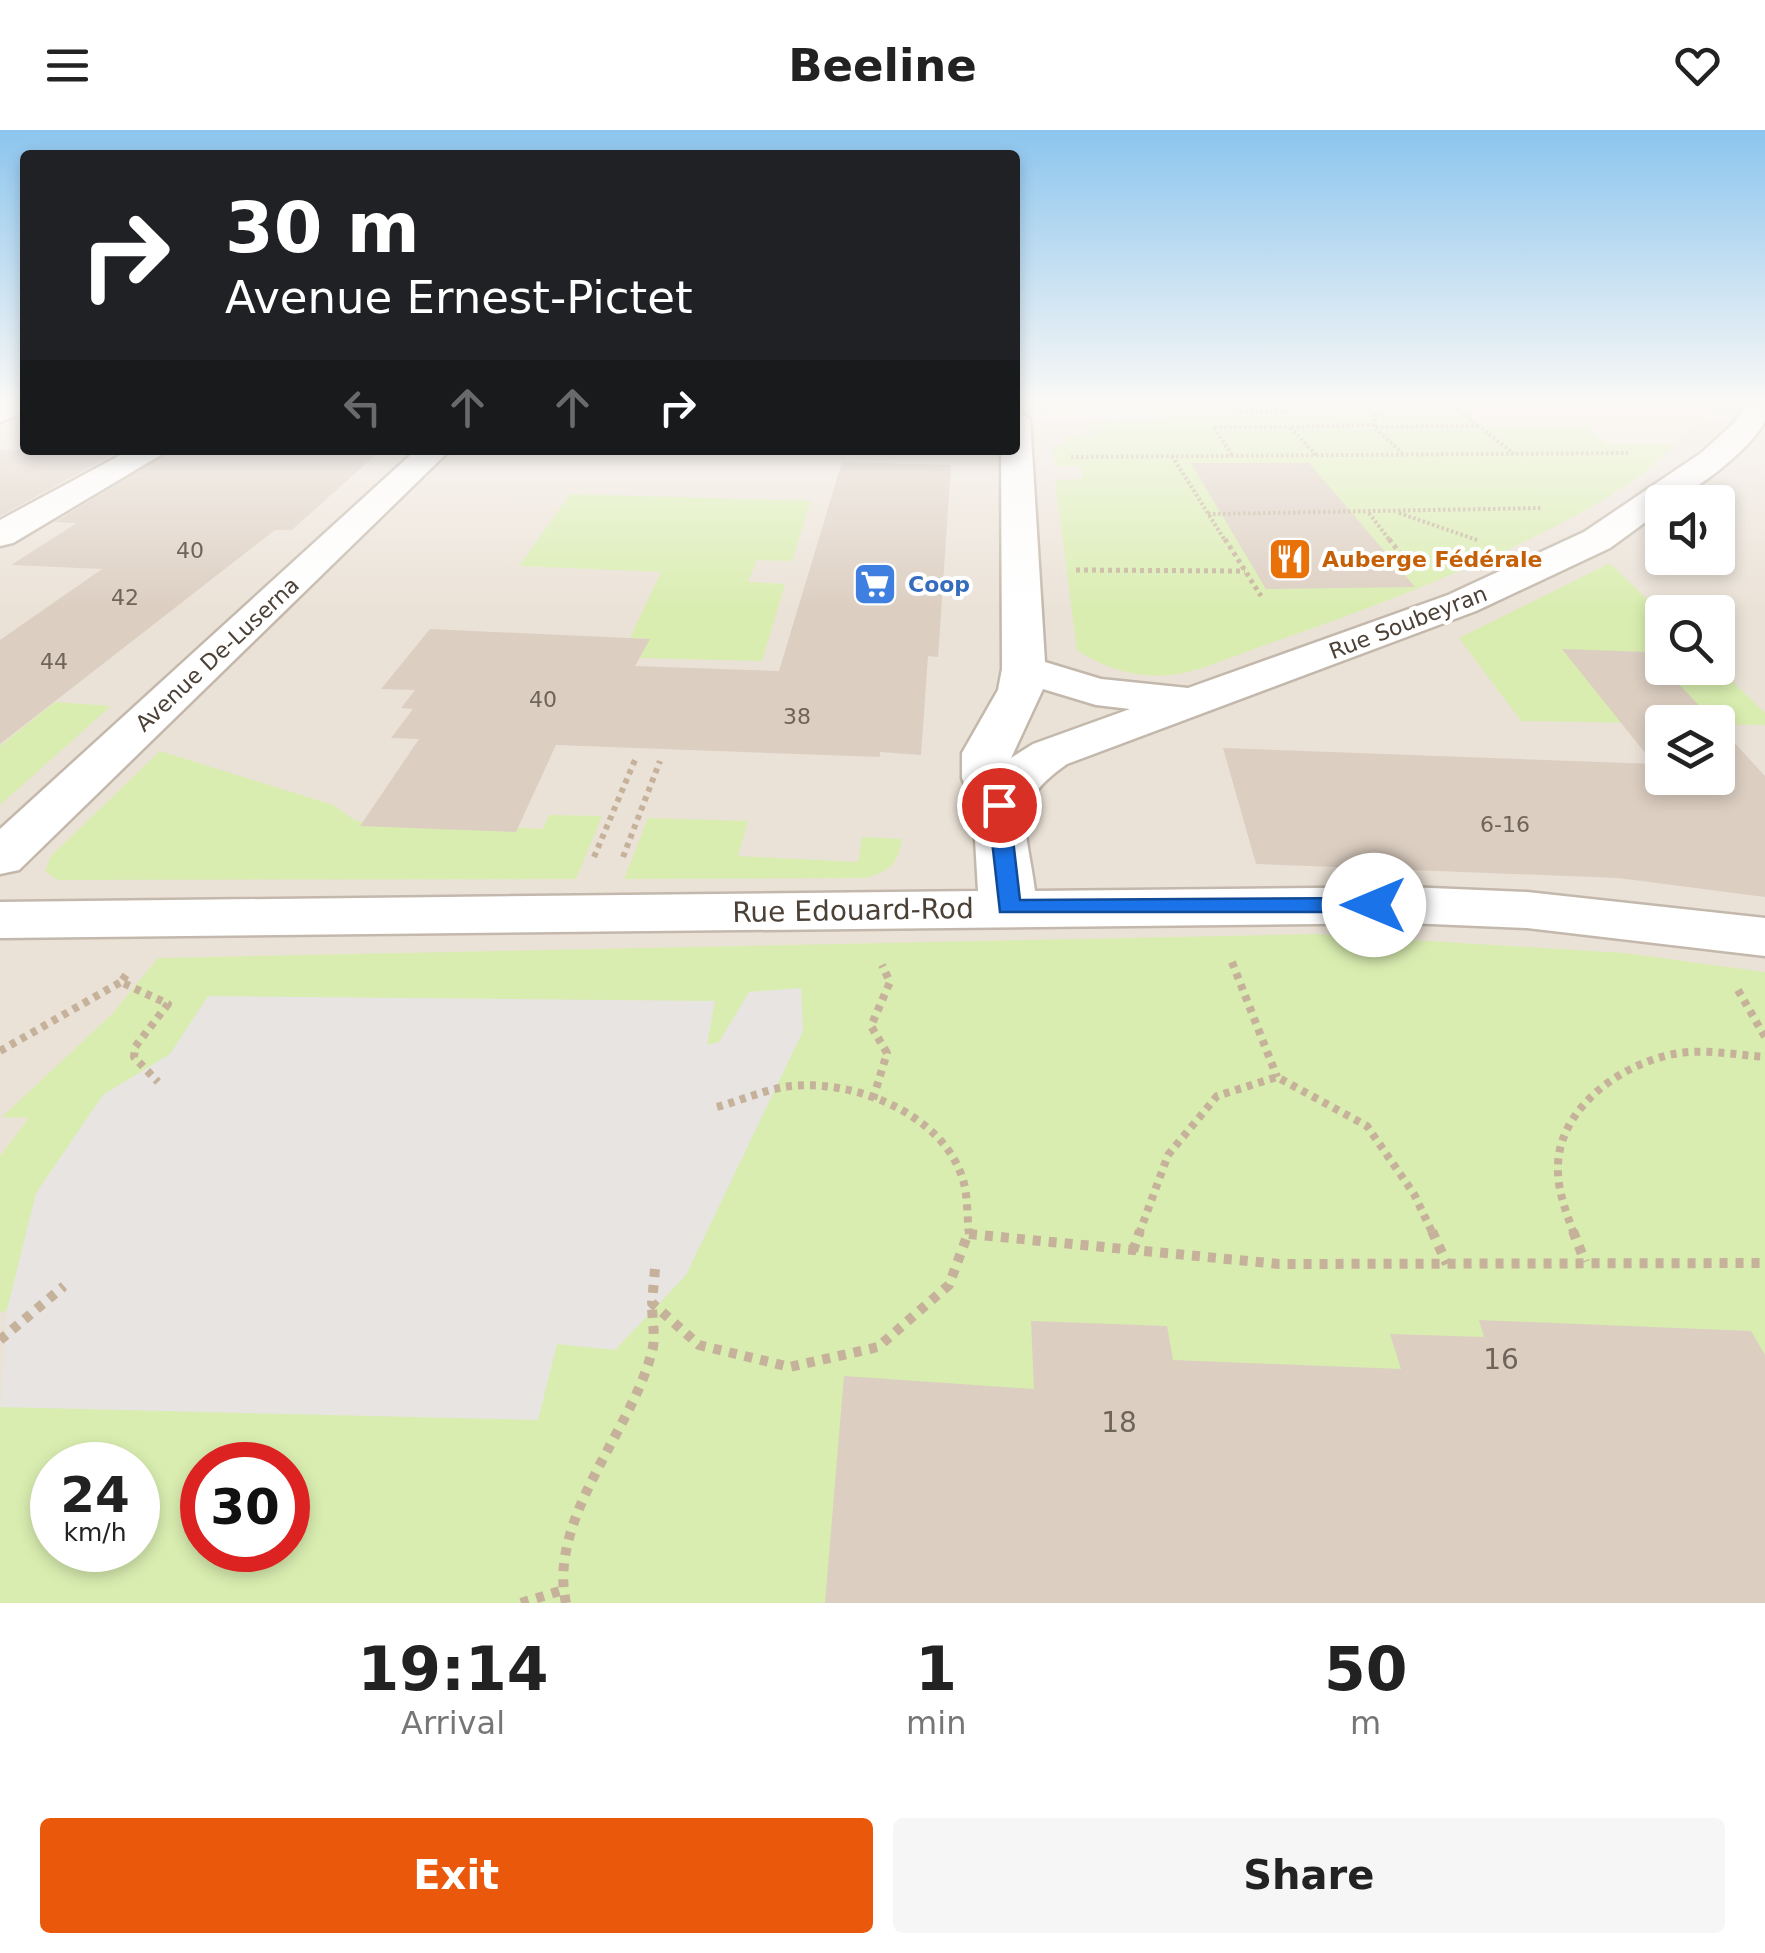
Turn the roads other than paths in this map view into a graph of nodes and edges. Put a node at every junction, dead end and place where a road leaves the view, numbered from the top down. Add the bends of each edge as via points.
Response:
1 (114, 472) edge
2 (411, 472) edge
3 (1017, 472) edge
4 (1709, 472) edge
5 (0, 535) edge
6 (1024, 670) junction
7 (1198, 702) junction
8 (999, 805) junction
9 (0, 858) edge
10 (1008, 907) junction
11 (0, 920) edge
12 (1747, 955) edge

1 - 5 street
2 - 9 street, Avenue De-Luserna
3 - 6 street
4 - 7 street, Rue Soubeyran via 1597,540 1462,603
6 - 7 street, Rue Soubeyran via 1096,692
6 - 8 street via 986,753 987,778
7 - 8 street, Rue Soubeyran via 1050,754 1020,774
8 - 10 street
10 - 11 street, Rue Edouard-Rod
10 - 12 street, Rue Edouard-Rod via 1428,906 1640,920

